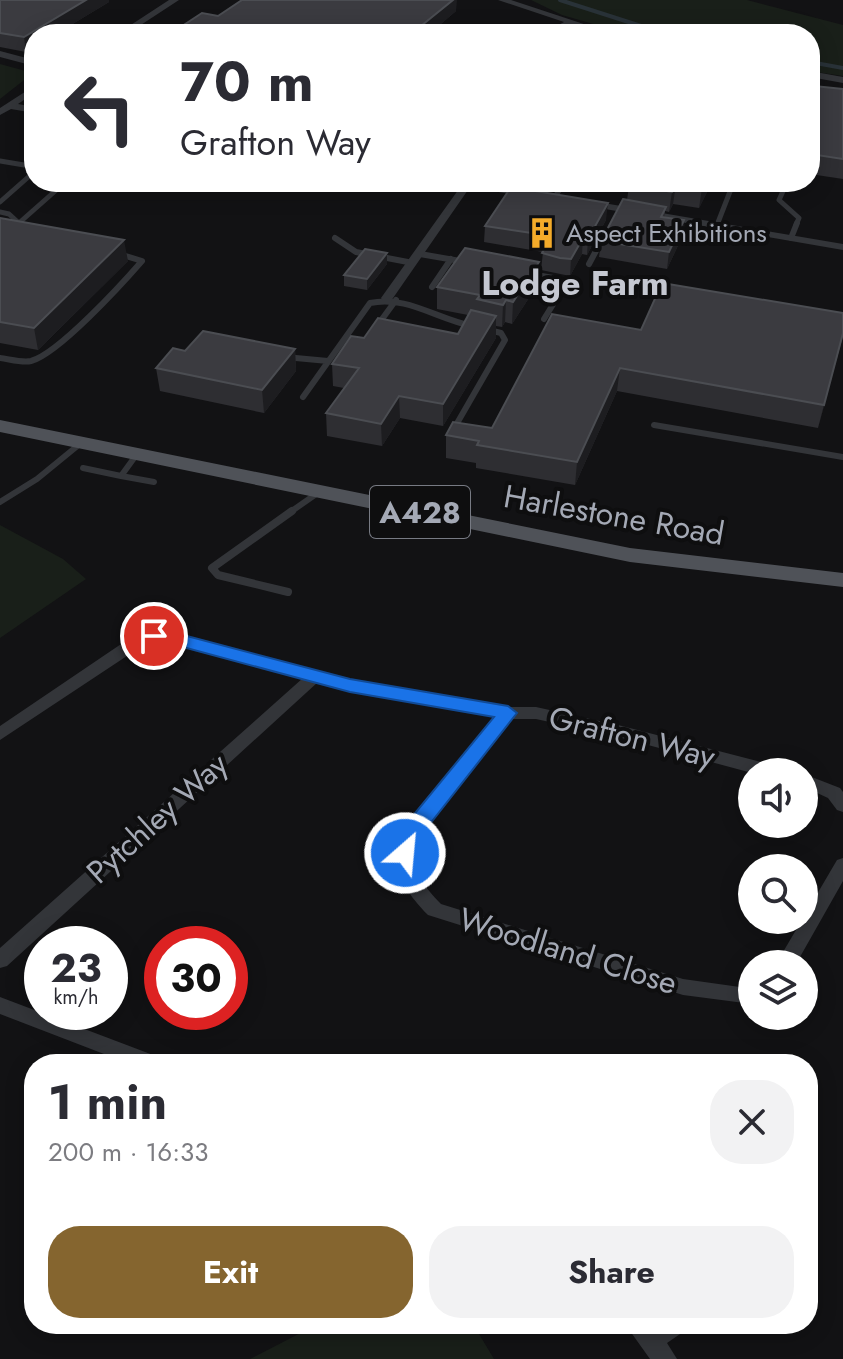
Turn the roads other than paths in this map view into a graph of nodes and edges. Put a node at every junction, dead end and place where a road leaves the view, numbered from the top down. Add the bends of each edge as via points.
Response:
1 (175, 0) edge
2 (502, 0) edge
3 (570, 23) joint
4 (137, 24) edge
5 (574, 24) edge
6 (0, 54) edge
7 (24, 60) edge
8 (820, 76) edge
9 (843, 80) edge
10 (24, 96) edge
11 (5, 109) edge
12 (0, 161) edge
13 (24, 165) edge
14 (24, 180) edge
15 (0, 189) edge
16 (10, 192) junction
17 (54, 192) edge
18 (456, 192) edge
19 (517, 192) edge
20 (558, 192) edge
21 (730, 192) edge
22 (783, 192) edge
23 (554, 198) junction
24 (0, 202) edge
25 (618, 209) junction
26 (0, 212) edge
27 (19, 223) junction
28 (717, 225) junction
29 (29, 231) edge
30 (335, 238) dead end
31 (791, 238) junction
32 (843, 247) edge
33 (110, 252) edge
34 (416, 258) junction
35 (451, 259) junction
36 (589, 264) dead end
37 (481, 265) edge
38 (524, 273) edge
39 (432, 287) dead end
40 (391, 299) junction
41 (544, 319) dead end
42 (379, 323) junction
43 (393, 326) edge
44 (372, 333) edge
45 (275, 355) edge
46 (0, 358) edge
47 (328, 361) junction
48 (303, 397) dead end
49 (654, 425) dead end
50 (0, 426) edge
51 (448, 439) edge
52 (81, 443) junction
53 (137, 454) junction
54 (843, 457) edge
55 (83, 468) dead end
56 (121, 476) junction
57 (154, 482) dead end
58 (320, 491) junction
59 (0, 502) edge
60 (843, 580) edge
61 (288, 592) dead end
62 (315, 676) junction
63 (508, 713) junction
64 (0, 734) edge
65 (738, 763) edge
66 (818, 786) edge
67 (843, 805) edge
68 (843, 865) edge
69 (794, 950) edge
70 (0, 960) edge
71 (738, 995) edge
72 (0, 1005) edge
73 (128, 1054) edge
74 (645, 1334) edge
75 (665, 1359) edge

1 - 4 street
2 - 3 street
3 - 5 street
6 - 7 street
8 - 9 street
10 - 11 street
12 - 13 lane
14 - 16 lane
15 - 16 lane
16 - 24 lane
17 - 27 lane
18 - 34 street
19 - 23 street
20 - 23 lane
21 - 28 lane
22 - 31 lane via 779,200 799,218
23 - 25 street
25 - 28 street
25 - 36 lane
26 - 27 lane
27 - 29 lane
28 - 31 street
30 - 34 lane via 356,252
31 - 32 street
33 - 46 lane via 142,261 113,295 43,356 28,362
34 - 35 lane
34 - 40 street
35 - 37 lane
35 - 39 lane
38 - 41 lane via 565,285
40 - 42 lane
40 - 47 lane via 370,303
40 - 51 lane via 444,320 501,333 505,340
42 - 43 lane
42 - 44 lane
45 - 47 lane
47 - 48 lane
49 - 54 lane
50 - 52 main road, Harlestone Road / A428
52 - 53 main road, Harlestone Road / A428
52 - 59 lane
53 - 56 lane
53 - 58 main road, Harlestone Road / A428
55 - 56 lane
56 - 57 lane
58 - 60 main road, Harlestone Road / A428 via 630,555
58 - 61 lane via 212,568 218,575
62 - 63 street, Grafton Way
62 - 64 street, Grafton Way via 154,636 118,653
62 - 70 street, Pytchley Way
63 - 65 street, Grafton Way via 536,713
63 - 71 street, Woodland Close via 410,835 405,853 409,884 435,910 683,987
66 - 67 street via 834,793
68 - 69 street
72 - 73 street
74 - 75 street

